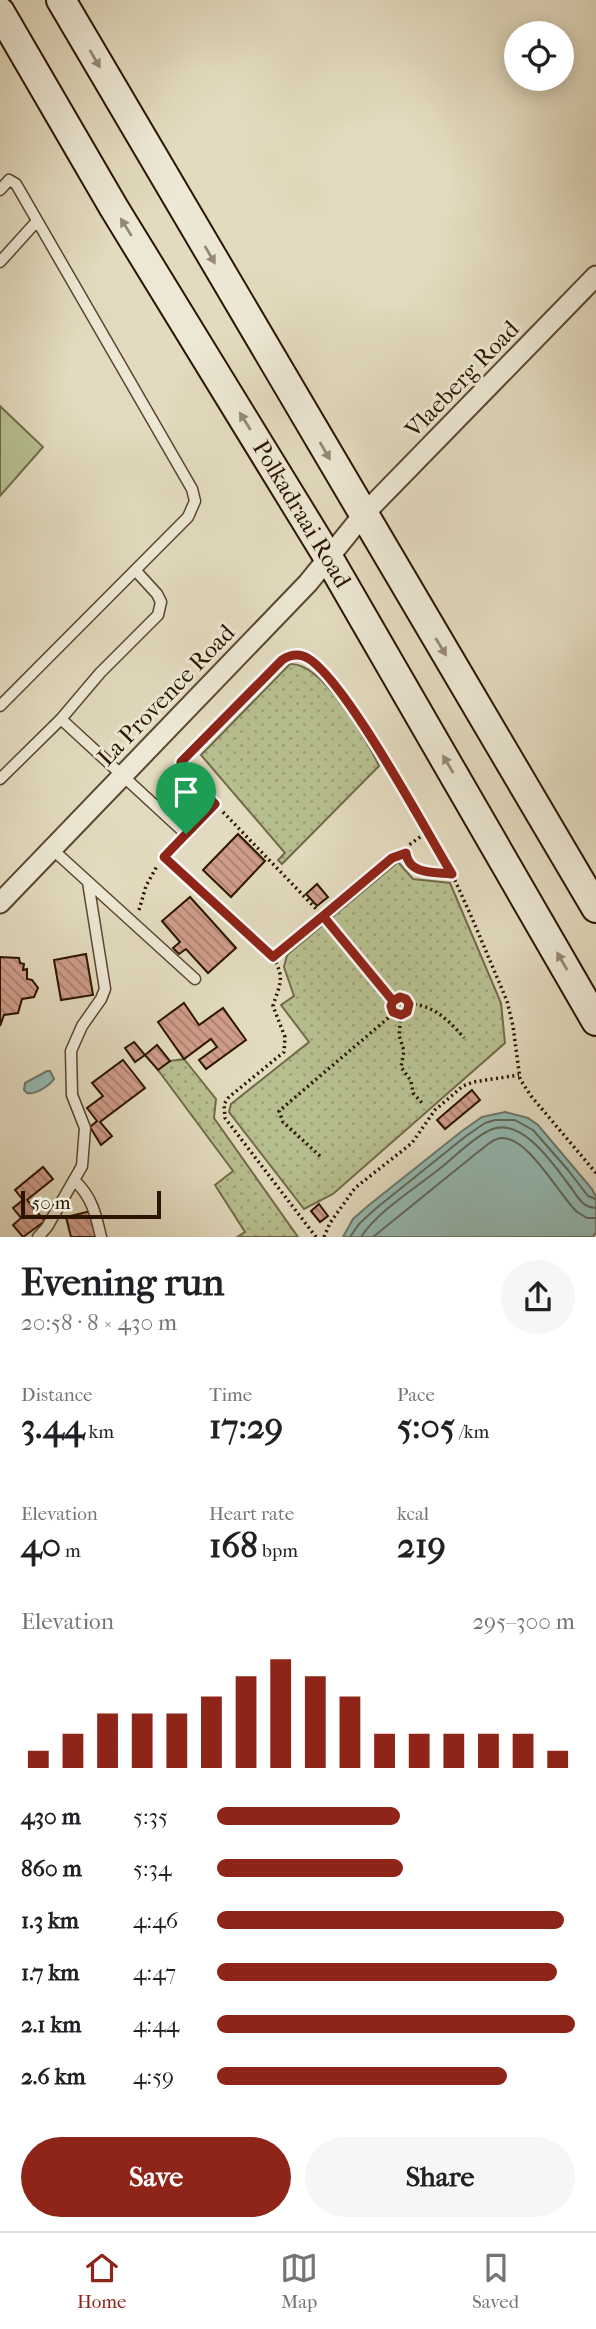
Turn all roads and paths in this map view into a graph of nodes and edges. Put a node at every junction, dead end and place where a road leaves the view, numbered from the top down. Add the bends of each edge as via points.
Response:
1 (61, 0) edge
2 (0, 12) edge
3 (0, 190) edge
4 (37, 221) junction
5 (0, 262) edge
6 (596, 276) edge
7 (363, 515) junction
8 (328, 557) junction
9 (136, 570) junction
10 (0, 706) edge
11 (61, 719) junction
12 (122, 776) junction
13 (0, 779) edge
14 (215, 804) junction
15 (426, 832) junction
16 (186, 834) junction
17 (52, 849) junction
18 (406, 853) junction
19 (164, 857) junction
20 (452, 874) junction
21 (88, 882) junction
22 (0, 904) edge
23 (596, 908) edge
24 (323, 916) junction
25 (136, 926) junction
26 (273, 957) junction
27 (195, 979) dead end
28 (393, 1001) junction
29 (409, 1004) junction
30 (394, 1013) junction
31 (401, 1015) junction
32 (596, 1021) edge
33 (464, 1038) dead end
34 (519, 1075) junction
35 (422, 1103) dead end
36 (320, 1156) dead end
37 (596, 1173) edge
38 (75, 1181) junction
39 (38, 1237) edge
40 (102, 1237) edge
41 (316, 1237) edge
42 (324, 1237) edge

1 -> 7 main road
8 -> 2 main road, Polkadraai Road
3 - 4 lane via 9,180 14,181
4 - 5 lane
4 - 9 lane via 195,495 192,512
6 - 7 street, Vlaeberg Road
7 - 8 street, La Provence Road
7 -> 23 main road
8 - 12 street, La Provence Road
32 -> 8 main road, Polkadraai Road
9 - 10 lane
9 - 11 lane via 161,602 158,615
11 - 12 lane
11 - 13 lane
12 - 16 lane
12 - 17 street, La Provence Road
14 - 15 path via 181,768 181,762 282,660 297,655 317,665 344,695
14 - 16 lane
14 - 24 path
15 - 18 path
15 - 20 path
16 - 19 lane
17 - 21 lane
17 - 22 street, La Provence Road
18 - 20 path via 414,869
18 - 24 path via 392,858
19 - 25 path via 146,886
19 - 26 path
20 - 34 path via 507,1001
21 - 25 lane
21 - 38 lane via 105,989 71,1051 72,1095 85,1128 82,1166
24 - 26 path
24 - 28 path
25 - 27 lane
26 - 41 path via 281,989 273,1006 286,1045 280,1056 229,1097 224,1115
28 - 29 path via 402,997
28 - 30 path
29 - 31 path
29 - 33 path via 432,1010
30 - 31 path
30 - 36 path via 279,1111 283,1122
31 - 35 path via 401,1067
34 - 37 path
34 - 42 path via 463,1086 435,1110 412,1143 355,1188
38 - 39 lane
38 - 40 lane via 91,1201

